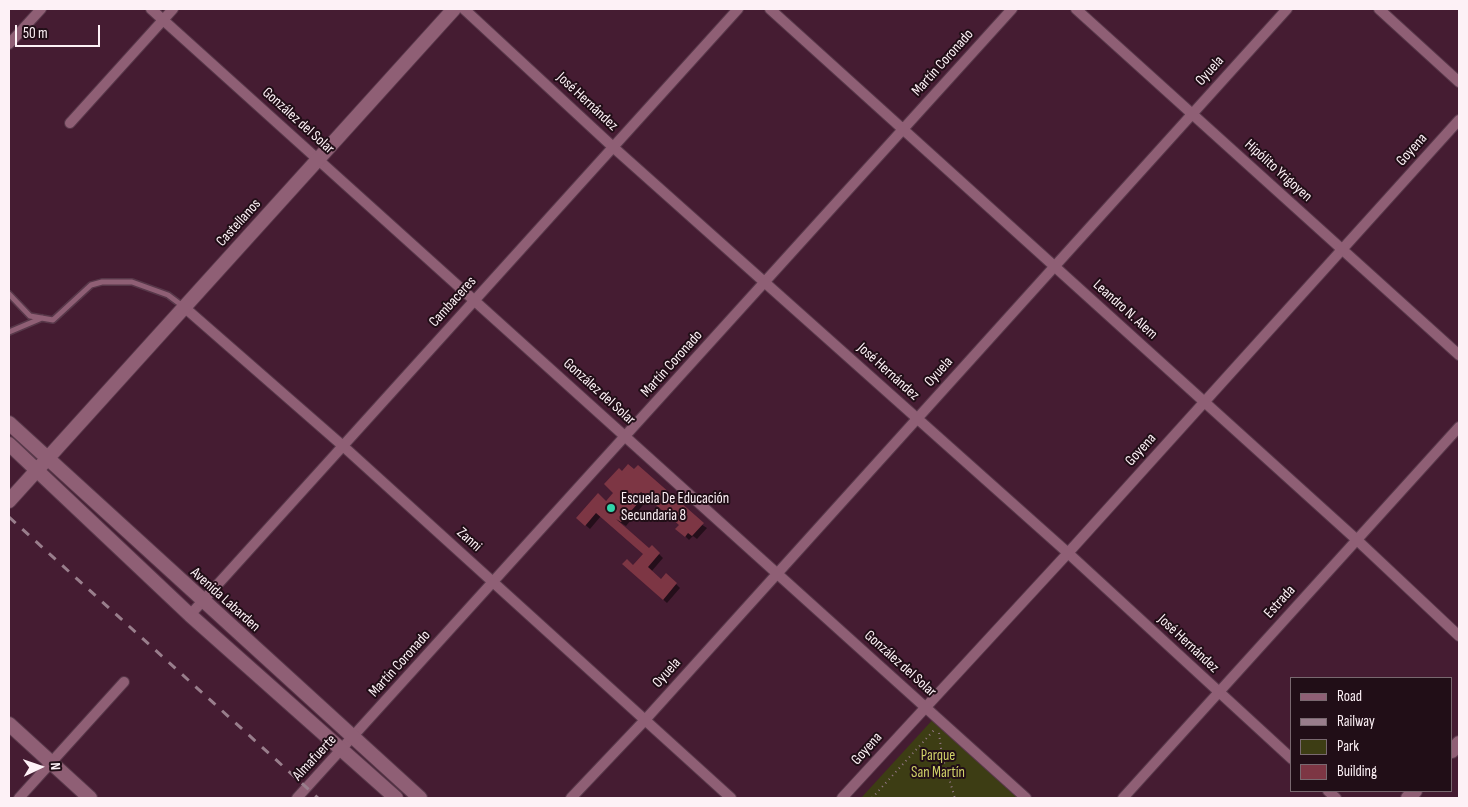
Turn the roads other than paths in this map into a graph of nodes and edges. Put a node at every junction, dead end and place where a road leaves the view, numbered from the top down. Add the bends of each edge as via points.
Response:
1 (41, 9) edge
2 (151, 9) edge
3 (174, 9) edge
4 (454, 9) edge
5 (464, 9) edge
6 (738, 9) edge
7 (770, 9) edge
8 (1012, 9) edge
9 (1076, 9) edge
10 (1287, 9) edge
11 (1379, 9) edge
12 (164, 20) junction
13 (9, 44) edge
14 (1459, 82) edge
15 (1192, 114) junction
16 (1459, 120) edge
17 (70, 123) dead end
18 (903, 130) junction
19 (614, 147) junction
20 (318, 159) junction
21 (1343, 249) junction
22 (1055, 266) junction
23 (766, 282) junction
24 (9, 294) edge
25 (475, 301) junction
26 (184, 307) junction
27 (42, 318) junction
28 (9, 332) edge
29 (1459, 355) edge
30 (1204, 402) junction
31 (917, 419) junction
32 (9, 423) edge
33 (1459, 427) edge
34 (626, 437) junction
35 (9, 444) edge
36 (344, 446) junction
37 (48, 459) junction
38 (38, 470) junction
39 (9, 501) edge
40 (1357, 540) junction
41 (1068, 553) junction
42 (777, 573) junction
43 (494, 582) junction
44 (204, 603) junction
45 (190, 615) junction
46 (1459, 636) edge
47 (124, 682) dead end
48 (1218, 693) junction
49 (925, 707) junction
50 (645, 720) junction
51 (9, 724) edge
52 (354, 739) junction
53 (343, 751) junction
54 (1290, 756) edge
55 (51, 763) junction
56 (19, 798) edge
57 (90, 798) edge
58 (297, 798) edge
59 (396, 798) edge
60 (420, 798) edge
61 (571, 798) edge
62 (731, 798) edge
63 (842, 798) edge
64 (1026, 798) edge
65 (1123, 798) edge

1 - 13 street
2 - 12 street, González del Solar
3 - 12 street
4 - 20 street, Castellanos
5 - 19 street, José Hernández
6 - 19 street, Cambaceres
7 - 18 street, Leandro N. Alem
8 - 18 street, Martín Coronado
9 - 15 street, Hipólito Yrigoyen
10 - 15 street, Oyuela
11 - 14 street
12 - 17 street
12 - 20 street, González del Solar
15 - 21 street, Hipólito Yrigoyen
15 - 22 street, Oyuela
16 - 21 street, Goyena
18 - 22 street, Leandro N. Alem
18 - 23 street, Martín Coronado
19 - 23 street, José Hernández
19 - 25 street, Cambaceres
20 - 25 street, González del Solar
20 - 26 street, Castellanos
21 - 29 street, Hipólito Yrigoyen
21 - 30 street, Goyena
22 - 30 street, Leandro N. Alem
22 - 31 street, Oyuela
23 - 31 street, José Hernández
23 - 34 street, Martín Coronado
24 - 27 lane via 30,316
25 - 34 street, González del Solar
25 - 36 street, Cambaceres
26 - 27 lane via 168,295 132,282 102,282 91,285 53,320
26 - 36 street, Zanni
26 - 37 street, Castellanos
27 - 28 lane
30 - 40 street, Leandro N. Alem
30 - 41 street, Goyena
31 - 41 street, José Hernández
31 - 42 street, Oyuela
32 - 37 street, Avenida Labarden
33 - 40 street, Estrada
34 - 42 street, González del Solar
34 - 43 street, Martín Coronado
35 - 38 street
36 - 43 street, Zanni
36 - 44 street, Cambaceres
37 - 38 street, Castellanos
37 - 44 street, Avenida Labarden
38 - 39 street, Castellanos
38 - 45 street
40 - 46 street, Leandro N. Alem
40 - 48 street, Estrada
41 - 48 street, José Hernández
41 - 49 street, Goyena
42 - 49 street, González del Solar
42 - 50 street, Oyuela
43 - 50 street, Zanni
43 - 52 street, Martín Coronado
44 - 45 street, Cambaceres
44 - 52 street, Avenida Labarden
45 - 53 street
47 - 55 street
48 - 54 street, José Hernández
48 - 65 street, Estrada
49 - 63 street, Goyena
49 - 64 street, González del Solar
50 - 61 street, Oyuela
50 - 62 street, Zanni
51 - 55 street
52 - 53 street, Almafuerte
52 - 60 street, Avenida Labarden
53 - 58 street, Almafuerte
53 - 59 street
55 - 56 street
55 - 57 street

